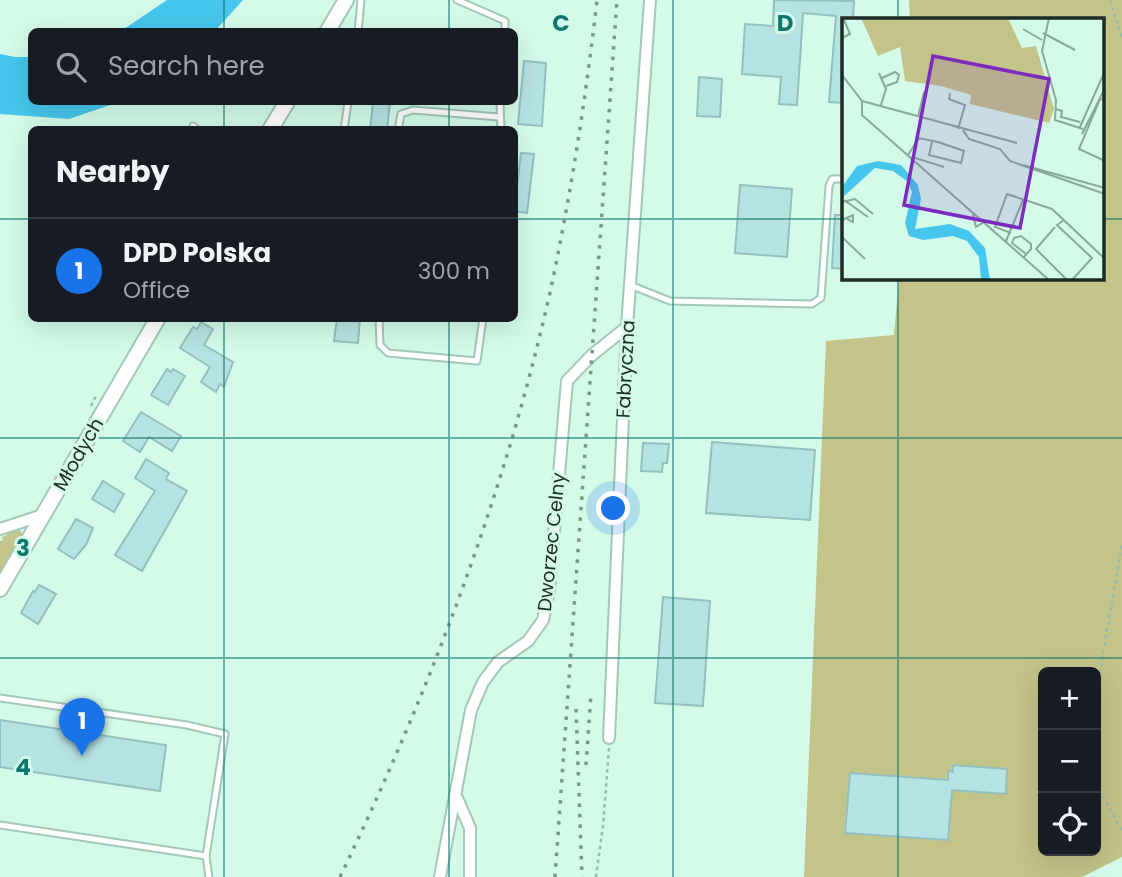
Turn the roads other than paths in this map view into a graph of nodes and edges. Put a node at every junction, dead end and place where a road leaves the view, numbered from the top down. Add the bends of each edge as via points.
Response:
1 (346, 0) edge
2 (361, 0) edge
3 (457, 0) edge
4 (650, 0) edge
5 (329, 28) edge
6 (358, 28) edge
7 (505, 28) edge
8 (285, 105) edge
9 (348, 105) edge
10 (500, 105) edge
11 (499, 117) junction
12 (272, 126) edge
13 (345, 126) edge
14 (399, 126) edge
15 (500, 126) edge
16 (842, 179) edge
17 (630, 285) junction
18 (156, 322) edge
19 (379, 322) edge
20 (482, 322) edge
21 (627, 327) junction
22 (43, 514) junction
23 (0, 529) edge
24 (0, 589) edge
25 (0, 698) edge
26 (609, 738) road end
27 (456, 797) junction
28 (0, 825) edge
29 (206, 856) junction
30 (209, 877) edge
31 (440, 877) edge
32 (470, 877) edge

1 - 5 street
2 - 6 lane
3 - 7 lane via 505,21
4 - 17 street, Fabryczna
8 - 12 street
9 - 13 lane
10 - 11 lane
11 - 14 lane via 413,110 401,114
11 - 15 lane
16 - 17 lane via 832,179 829,186 821,298 812,304 670,301
17 - 21 street, Fabryczna
18 - 22 street, Młodych
19 - 20 lane via 380,345 388,353 477,361
21 - 26 street, Fabryczna
21 - 27 street, Dworzec Celny via 567,381 549,591 542,620 528,641 498,662 483,682 471,710
22 - 23 street
22 - 24 street, Młodych
25 - 29 lane via 226,734
27 - 31 street, Dworzec Celny
27 - 32 street via 470,828
28 - 29 lane
29 - 30 lane

